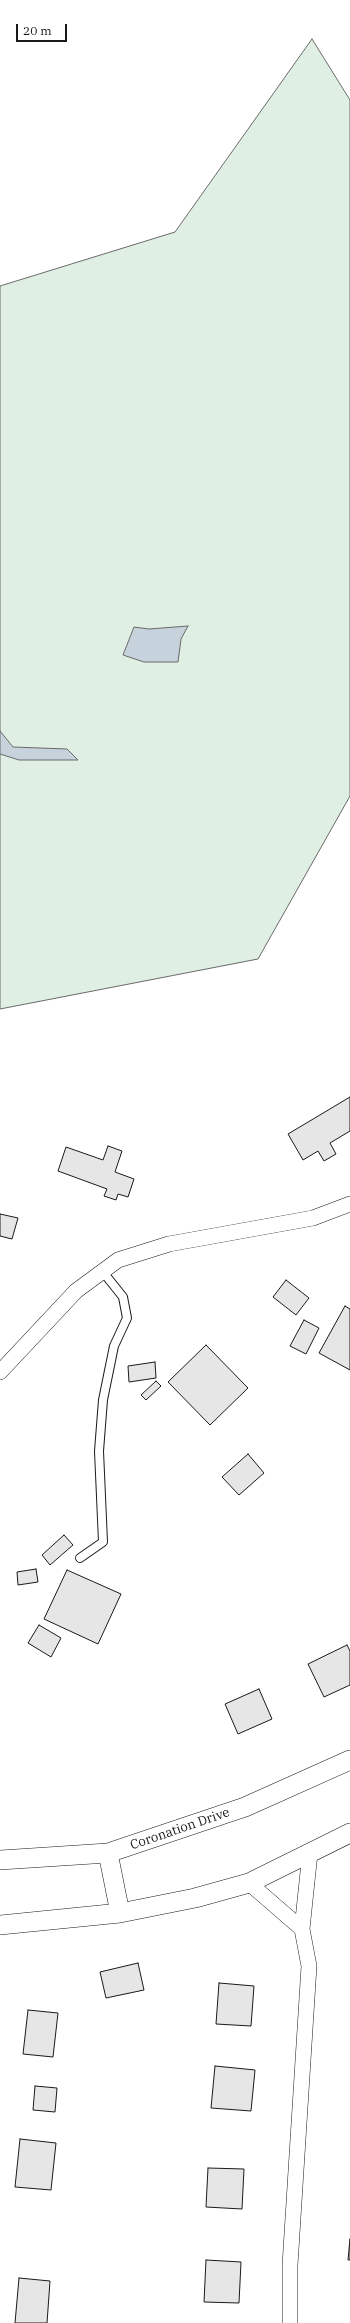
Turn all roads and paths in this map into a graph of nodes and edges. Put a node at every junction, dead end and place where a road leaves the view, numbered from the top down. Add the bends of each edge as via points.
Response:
1 (350, 1204) edge
2 (103, 1272) junction
3 (0, 1372) edge
4 (80, 1558) dead end
5 (350, 1760) edge
6 (350, 1833) edge
7 (108, 1853) junction
8 (310, 1853) junction
9 (0, 1860) edge
10 (249, 1883) junction
11 (120, 1913) junction
12 (0, 1925) edge
13 (302, 1929) junction
14 (290, 2323) edge

1 - 2 street via 313,1218 169,1244 118,1260
2 - 3 street via 76,1291
2 - 4 lane via 123,1297 126,1318 114,1346 103,1400 99,1451 103,1542
5 - 7 street, Coronation Drive via 245,1807
6 - 8 street
7 - 9 street, Coronation Drive
7 - 11 street
8 - 10 street
8 - 13 street
10 - 11 street via 195,1898
10 - 13 street
11 - 12 street
13 - 14 street via 309,1966 290,2266

